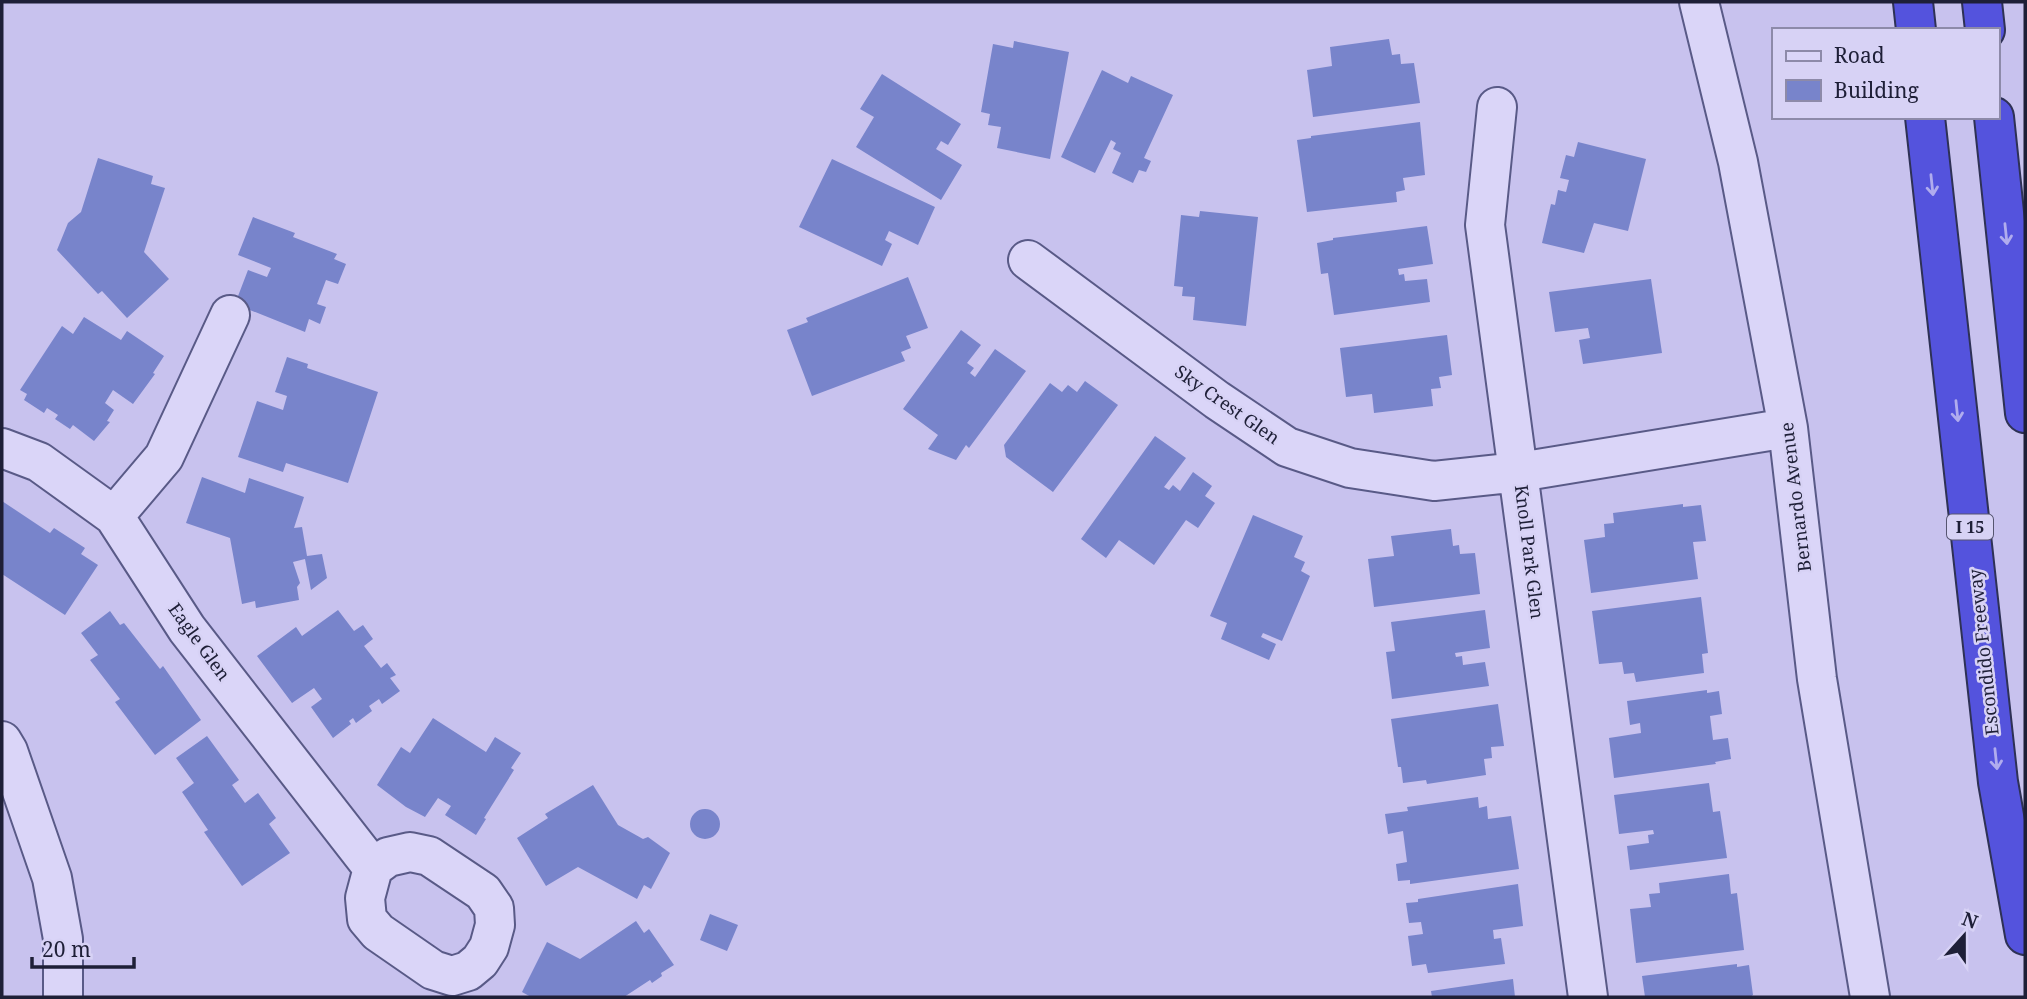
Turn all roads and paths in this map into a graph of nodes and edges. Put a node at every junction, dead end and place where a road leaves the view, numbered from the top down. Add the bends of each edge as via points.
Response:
1 (1699, 2) edge
2 (1913, 2) edge
3 (1982, 2) edge
4 (1916, 28) edge
5 (1985, 28) edge
6 (1497, 107) dead end
7 (1925, 119) edge
8 (1994, 119) edge
9 (1028, 260) dead end
10 (230, 315) dead end
11 (2025, 414) edge
12 (1788, 428) junction
13 (2, 448) edge
14 (1519, 472) junction
15 (114, 516) junction
16 (2, 741) edge
17 (373, 868) dead end
18 (2025, 935) edge
19 (63, 997) edge
20 (1588, 997) edge
21 (1870, 997) edge

1 - 12 street, Bernardo Avenue via 1738,162
2 - 4 highway
3 - 5 highway
6 - 14 street, Knoll Park Glen via 1485,225
7 -> 18 highway, Escondido Freeway / I 15 via 1998,782
8 -> 11 highway
9 - 14 street, Sky Crest Glen via 1287,447 1350,468 1434,481
10 - 15 street via 164,457
12 - 14 street, Sky Crest Glen
12 - 21 street, Bernardo Avenue via 1817,679
13 - 15 street, Eagle Glen via 39,462
14 - 20 street, Knoll Park Glen
15 - 17 street, Eagle Glen via 187,629
16 - 19 street via 52,878 63,939

